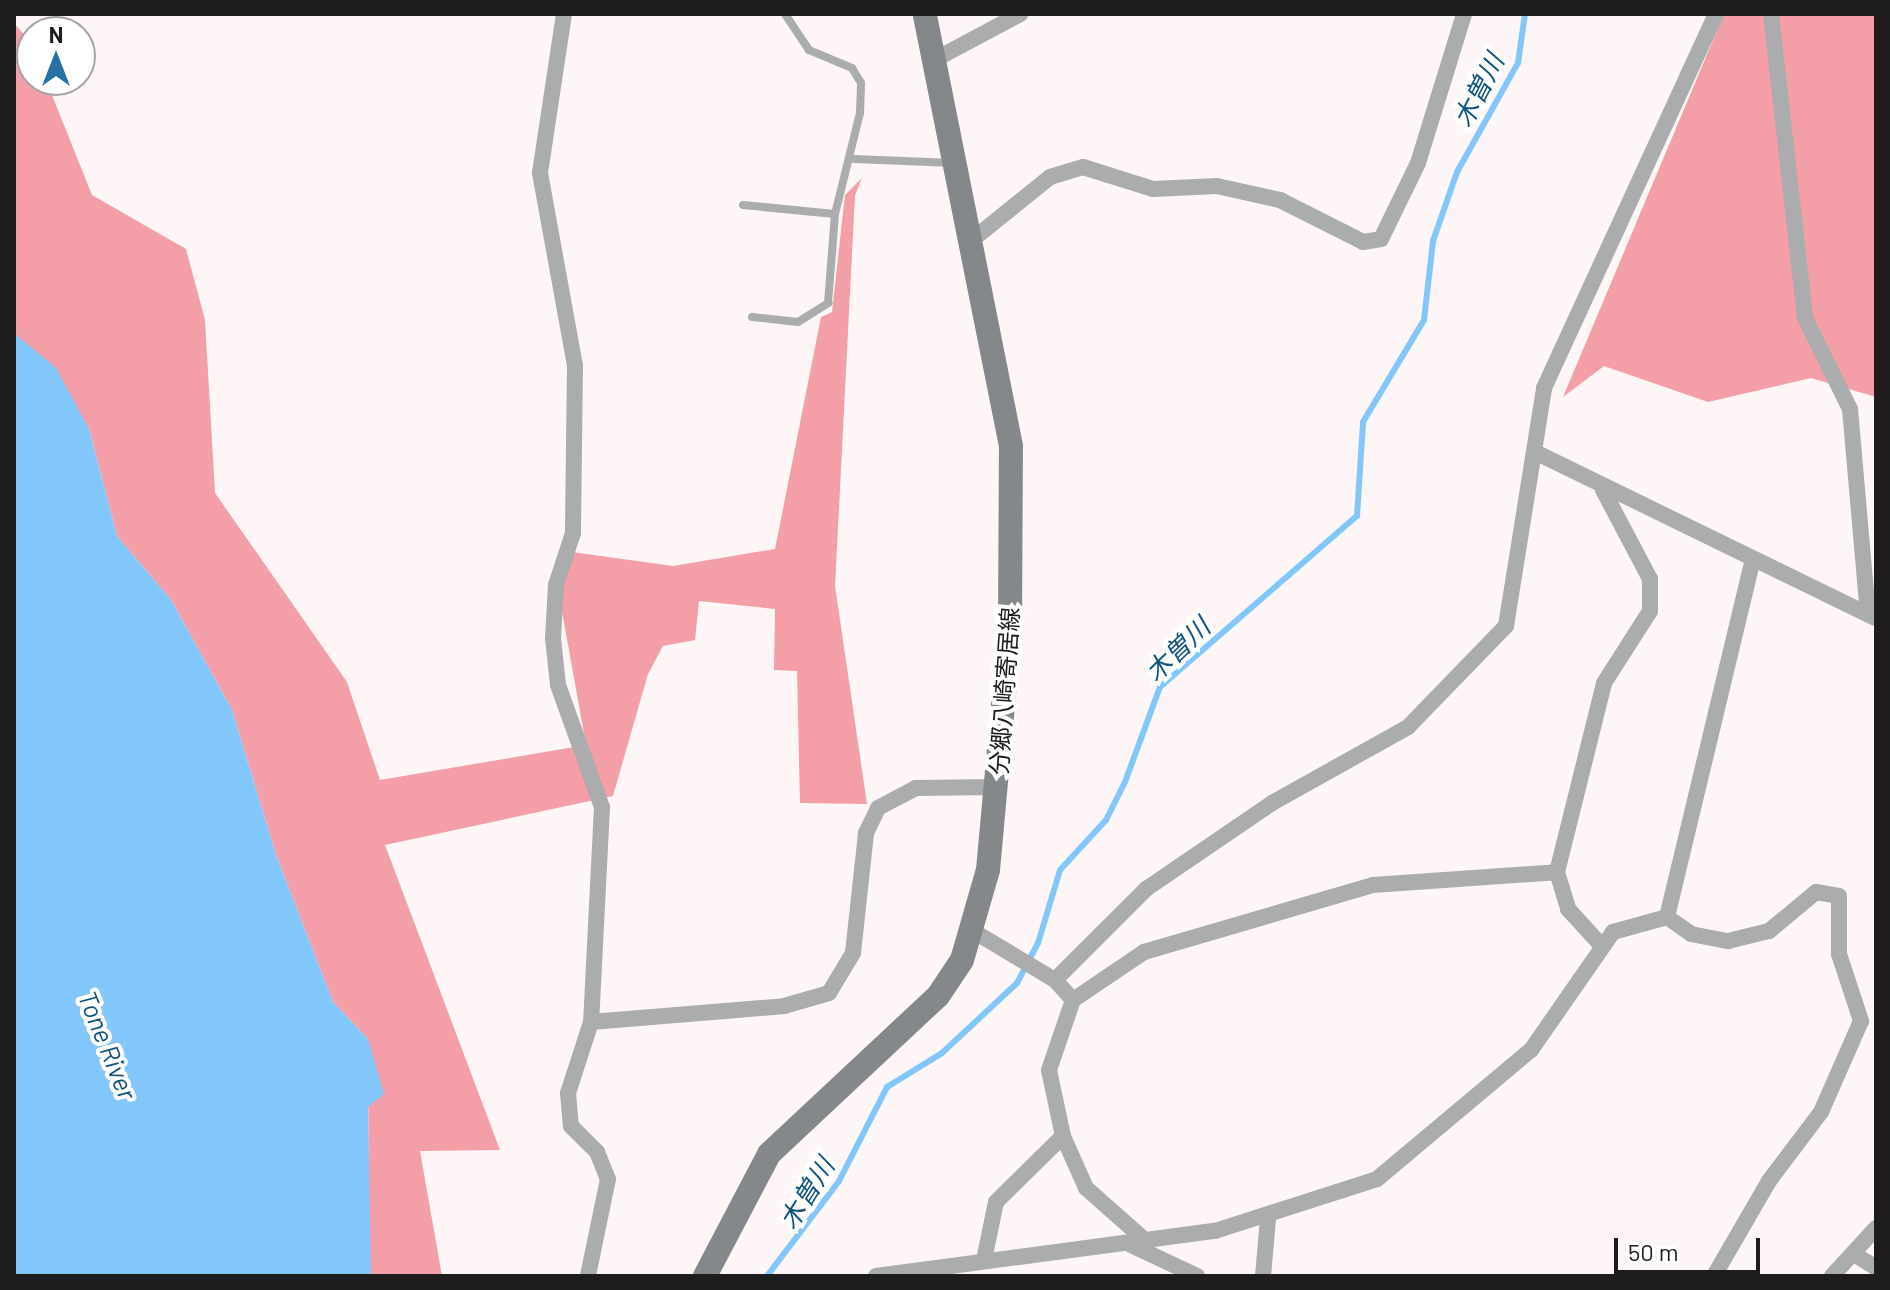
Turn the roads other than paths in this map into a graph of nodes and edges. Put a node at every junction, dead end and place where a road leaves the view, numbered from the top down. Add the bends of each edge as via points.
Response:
1 (564, 14) edge
2 (785, 14) edge
3 (925, 14) edge
4 (1020, 14) edge
5 (1464, 14) edge
6 (1716, 14) edge
7 (1771, 14) edge
8 (934, 60) junction
9 (854, 159) junction
10 (958, 163) junction
11 (743, 205) dead end
12 (835, 214) junction
13 (972, 240) junction
14 (752, 317) dead end
15 (1535, 452) junction
16 (1603, 490) junction
17 (1752, 562) junction
18 (1872, 616) edge
19 (996, 787) junction
20 (1557, 872) junction
21 (1667, 917) junction
22 (973, 931) junction
23 (1600, 944) junction
24 (1049, 976) junction
25 (1073, 1000) junction
26 (591, 1022) junction
27 (1063, 1136) junction
28 (1268, 1219) junction
29 (1876, 1228) edge
30 (1147, 1242) junction
31 (1126, 1243) junction
32 (1854, 1254) junction
33 (984, 1260) junction
34 (1876, 1268) edge
35 (588, 1276) edge
36 (705, 1276) edge
37 (876, 1276) edge
38 (1197, 1276) edge
39 (1263, 1276) edge
40 (1714, 1276) edge
41 (1832, 1276) edge

1 - 26 street via 540,173 575,365 573,533 556,585 556,669 602,807
2 - 9 lane via 809,50 852,68 861,83
3 - 8 main road, 分郷八崎寄居線
4 - 8 street
5 - 13 street via 1418,163 1381,239 1363,242 1280,200 1217,186 1153,189 1083,167 1050,177
6 - 15 street via 1544,388
7 - 18 street via 1805,318 1850,409
8 - 10 main road, 分郷八崎寄居線
9 - 10 lane
9 - 12 lane
10 - 13 main road, 分郷八崎寄居線
11 - 12 lane
12 - 14 lane via 823,312 798,322
13 - 19 main road, 分郷八崎寄居線 via 1003,383 1014,522
15 - 16 street
15 - 24 street via 1506,626 1408,727 1272,803 1146,889
16 - 17 street
16 - 20 street via 1650,579 1650,611 1604,683
17 - 18 street
17 - 21 street
19 - 22 main road, 分郷八崎寄居線
19 - 26 street via 916,788 878,808 866,833 850,968 829,993 784,1006
20 - 23 street via 1568,909
20 - 25 street via 1373,885 1144,952
21 - 23 street via 1613,932
21 - 40 street via 1691,934 1728,941 1769,931 1816,892 1839,896 1839,954 1861,1021 1821,1112 1769,1181
22 - 24 street
22 - 36 main road, 分郷八崎寄居線 via 938,996 769,1154
23 - 28 street via 1531,1050 1377,1179
24 - 25 street
25 - 27 street via 1049,1070
26 - 35 street via 568,1093 571,1126 597,1152 608,1179
27 - 30 street via 1086,1188
27 - 33 street via 996,1202
28 - 30 street
28 - 39 street
29 - 32 street
30 - 31 street
31 - 33 street
31 - 38 street
32 - 34 street
32 - 41 street
33 - 37 street

